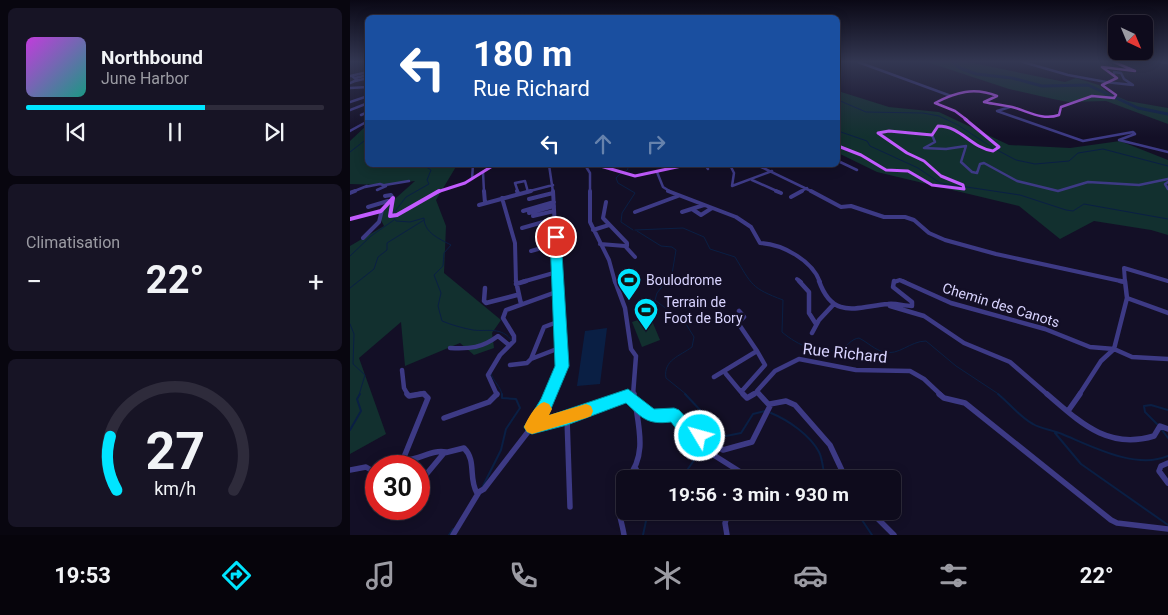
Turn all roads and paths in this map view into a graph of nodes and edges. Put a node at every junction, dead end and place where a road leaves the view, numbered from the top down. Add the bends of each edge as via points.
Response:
1 (365, 87) edge
2 (926, 87) edge
3 (1103, 87) edge
4 (350, 88) edge
5 (951, 96) junction
6 (365, 97) edge
7 (350, 102) edge
8 (365, 104) edge
9 (1010, 107) junction
10 (350, 110) edge
11 (365, 113) edge
12 (361, 115) dead end
13 (365, 123) edge
14 (350, 131) edge
15 (932, 135) junction
16 (840, 147) edge
17 (1168, 152) edge
18 (840, 162) edge
19 (473, 167) edge
20 (491, 167) edge
21 (549, 167) edge
22 (586, 167) edge
23 (606, 167) edge
24 (678, 167) edge
25 (731, 167) edge
26 (762, 167) edge
27 (611, 168) joint
28 (857, 170) dead end
29 (772, 171) junction
30 (483, 172) junction
31 (657, 172) junction
32 (472, 179) junction
33 (752, 180) junction
34 (1168, 180) edge
35 (409, 181) dead end
36 (484, 183) junction
37 (371, 184) dead end
38 (385, 185) junction
39 (478, 185) dead end
40 (553, 185) junction
41 (365, 188) junction
42 (807, 188) junction
43 (1168, 189) edge
44 (377, 190) dead end
45 (528, 191) junction
46 (350, 193) edge
47 (553, 193) junction
48 (781, 193) dead end
49 (385, 196) dead end
50 (678, 196) junction
51 (791, 197) dead end
52 (393, 198) junction
53 (502, 198) junction
54 (529, 199) dead end
55 (388, 201) junction
56 (606, 202) dead end
57 (485, 203) junction
58 (479, 205) dead end
59 (704, 205) junction
60 (554, 206) junction
61 (368, 207) dead end
62 (712, 208) junction
63 (692, 209) junction
64 (382, 210) junction
65 (522, 211) dead end
66 (635, 212) dead end
67 (682, 212) dead end
68 (530, 213) dead end
69 (533, 216) dead end
70 (350, 220) edge
71 (554, 220) junction
72 (609, 225) junction
73 (522, 228) dead end
74 (593, 230) junction
75 (556, 237) junction
76 (363, 238) dead end
77 (543, 240) dead end
78 (556, 244) junction
79 (600, 244) junction
80 (628, 248) junction
81 (531, 251) dead end
82 (635, 257) dead end
83 (557, 272) junction
84 (797, 279) dead end
85 (1168, 281) edge
86 (1125, 282) junction
87 (516, 284) junction
88 (485, 288) dead end
89 (559, 292) junction
90 (517, 295) junction
91 (1127, 298) junction
92 (521, 304) junction
93 (834, 304) junction
94 (886, 304) junction
95 (739, 310) dead end
96 (1168, 312) edge
97 (560, 321) junction
98 (816, 324) junction
99 (812, 333) dead end
100 (511, 343) junction
101 (450, 348) dead end
102 (562, 348) junction
103 (1114, 349) junction
104 (757, 351) junction
105 (531, 359) junction
106 (1168, 359) edge
107 (510, 365) dead end
108 (402, 370) dead end
109 (726, 374) dead end
110 (714, 377) dead end
111 (741, 392) junction
112 (757, 392) junction
113 (633, 399) junction
114 (770, 404) junction
115 (1068, 411) junction
116 (444, 418) dead end
117 (567, 418) junction
118 (532, 427) junction
119 (1168, 429) edge
120 (709, 441) junction
121 (446, 452) junction
122 (1168, 463) edge
123 (365, 467) edge
124 (636, 468) edge
125 (350, 470) edge
126 (430, 470) edge
127 (737, 470) edge
128 (842, 470) edge
129 (1168, 483) edge
130 (479, 492) junction
131 (570, 508) dead end
132 (621, 520) edge
133 (726, 520) edge
134 (879, 520) edge
135 (1168, 529) edge
136 (453, 535) edge
137 (624, 535) edge
138 (727, 535) edge
139 (894, 535) edge

1 - 4 street
2 - 5 street
3 - 9 main road via 1115,97 1093,96 1074,101 1063,106 1059,115 1053,117
5 - 9 main road via 966,90 981,91 997,96 984,102
5 - 15 main road via 936,103 956,112 999,147 995,150 980,148 961,132 944,126 938,126
6 - 7 street
8 - 10 street
9 - 17 street via 997,111 1083,141 1132,132 1135,134 1119,140
11 - 12 street
13 - 14 street
15 - 16 main road via 878,133 962,187 932,185 908,171 886,170
15 - 34 street via 935,142 924,148 965,146 961,162 973,173 977,173 980,164 984,163 1014,180 1058,191 1088,182 1139,185
18 - 28 street
19 - 32 street
20 - 30 main road
21 - 40 street
22 - 74 street via 590,173 589,205
23 - 27 main road
24 - 31 main road
25 - 33 street via 734,173 732,186
26 - 29 street
27 - 31 main road via 635,176
29 - 33 street
29 - 42 street
30 - 32 main road
30 - 36 street
31 - 50 street via 663,187
32 - 52 main road via 411,205 399,215 390,216
33 - 48 street
34 - 43 street via 1165,184
35 - 38 street
36 - 39 street
36 - 57 street
37 - 41 street
38 - 41 street
38 - 44 street
40 - 45 street
40 - 47 street
41 - 46 street
42 - 51 street
42 - 86 street via 840,207 851,206 884,217 914,220 929,234 945,240
45 - 45 street via 524,181 515,183 517,193
45 - 53 street
47 - 54 street
47 - 60 street
49 - 52 street
50 - 59 street
50 - 66 street
52 - 55 main road
53 - 57 street
53 - 87 street via 515,243
55 - 61 street
55 - 64 main road
56 - 72 street via 603,217
57 - 58 street
59 - 62 street
59 - 63 street
60 - 65 street
60 - 68 street
60 - 69 street
60 - 71 street
62 - 63 street via 701,215
62 - 93 street via 744,222 760,243 775,244 812,267 825,296
63 - 67 street
64 - 70 main road
64 - 76 street via 379,224
71 - 73 street
71 - 75 street
72 - 74 street
72 - 80 street
74 - 79 street
75 - 77 street
75 - 78 street
78 - 81 street
78 - 83 street
79 - 80 street
79 - 113 street via 610,260 625,308 631,349 636,356
80 - 82 street
83 - 87 street
83 - 89 street
84 - 98 street via 810,292 808,313
85 - 86 street via 1127,268 1124,270
86 - 91 street
87 - 90 street
88 - 90 street via 486,303
89 - 92 street
89 - 97 street
90 - 92 street
91 - 96 street
91 - 103 street
92 - 100 street via 509,308 503,316 514,336
93 - 94 street, Chemin des Canots via 859,309
93 - 98 street
94 - 103 street, Chemin des Canots via 913,305 893,287 894,281 900,280 960,306 1045,329 1090,347
94 - 115 street via 924,316 964,343 1004,359
95 - 104 street via 744,317 738,323
97 - 102 street
97 - 105 street via 544,327
98 - 99 street
100 - 101 street via 498,336 474,349
100 - 116 street via 488,375 497,396
102 - 105 street
102 - 118 street via 560,374
103 - 106 street via 1132,357
103 - 115 street via 1103,358
104 - 110 street
104 - 111 street via 765,365
105 - 107 street
108 - 121 street via 404,388 409,396 424,393 428,398 404,457 412,460 436,451
109 - 111 street
111 - 112 street via 747,398
112 - 114 street
112 - 135 street, Rue Richard via 760,385 782,366 799,360 856,370 910,371 944,398 965,403 1111,520
113 - 117 street via 623,396
113 - 120 street via 644,412 653,416 674,415 687,430
113 - 124 street via 640,451
114 - 120 street via 752,442 723,450
114 - 128 street via 786,401 794,405 830,445
115 - 119 street via 1089,429 1108,438 1144,439 1154,436 1160,426
117 - 118 street
117 - 131 street
118 - 130 street via 488,486
120 - 127 street via 712,454
121 - 126 street
121 - 130 street via 458,448 467,450 473,468 474,489
122 - 129 street via 1160,466 1158,471
123 - 125 street
130 - 136 street
132 - 137 street
133 - 138 street
134 - 139 street

